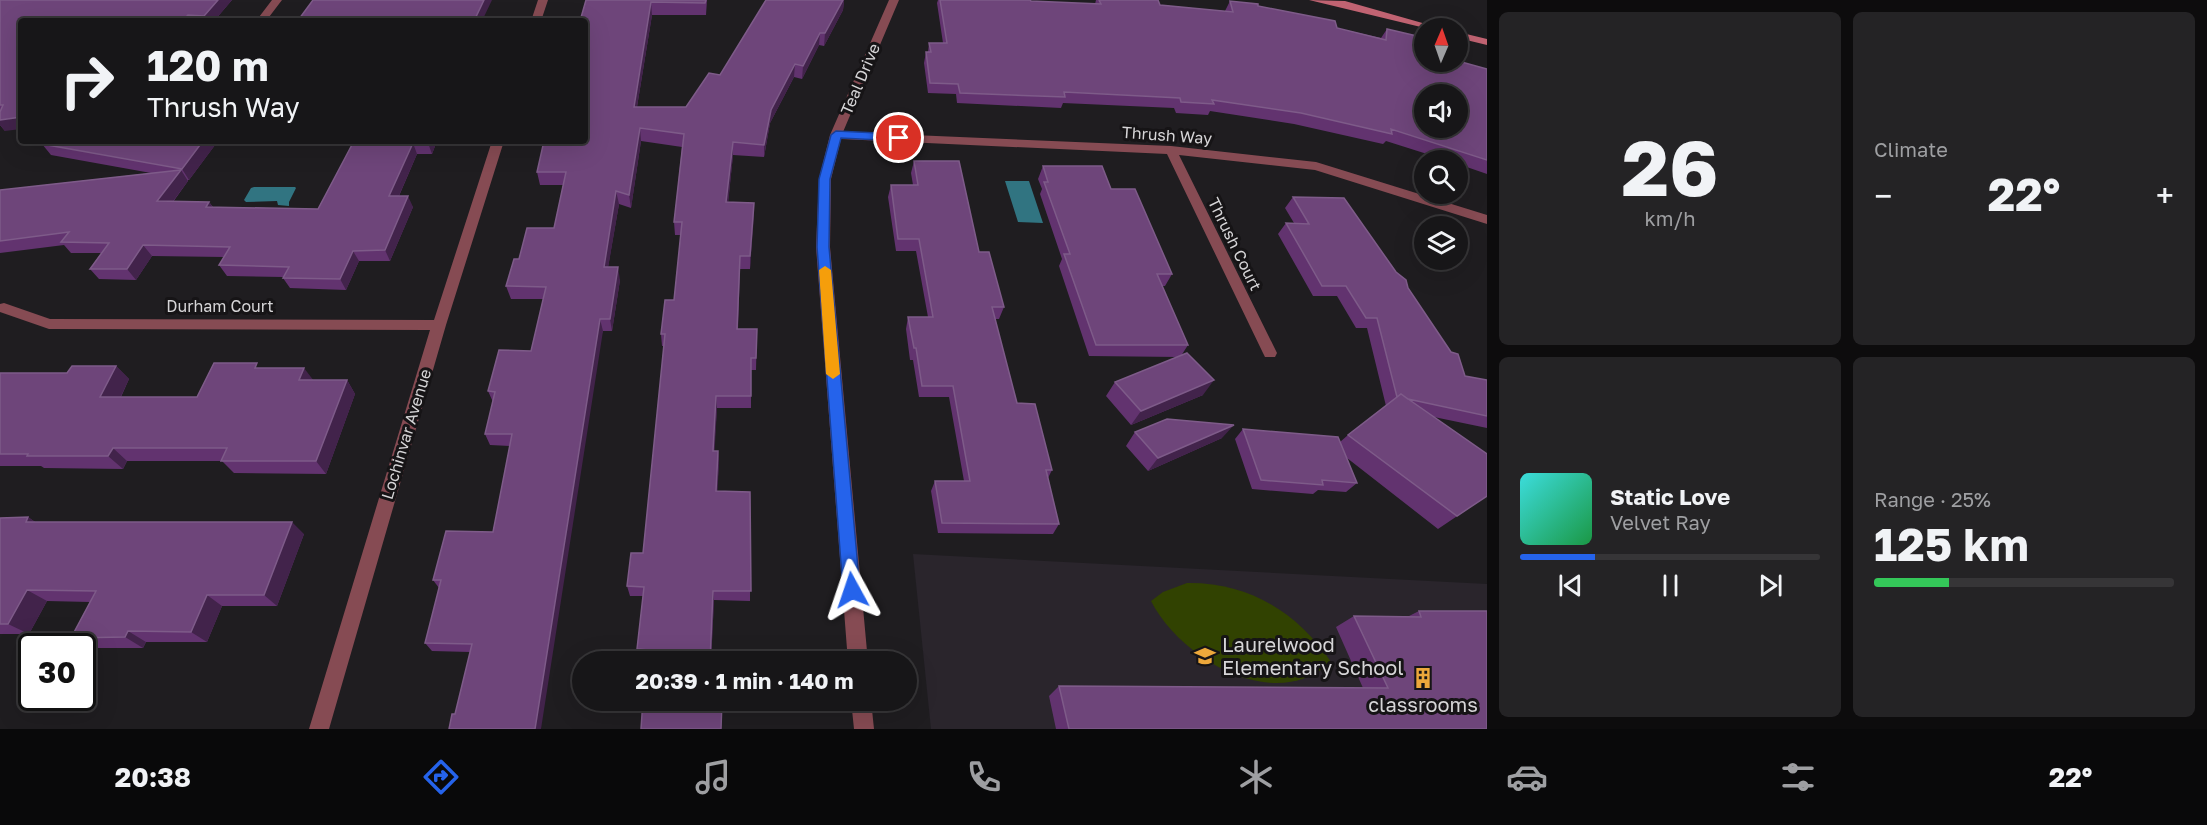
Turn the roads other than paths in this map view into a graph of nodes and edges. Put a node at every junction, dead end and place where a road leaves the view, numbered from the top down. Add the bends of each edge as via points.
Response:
1 (277, 0) edge
2 (543, 0) edge
3 (894, 0) edge
4 (1314, 0) edge
5 (1345, 2) edge
6 (263, 18) edge
7 (537, 18) edge
8 (1414, 22) edge
9 (1468, 37) edge
10 (1487, 42) edge
11 (836, 135) junction
12 (497, 144) edge
13 (1171, 150) junction
14 (1487, 220) edge
15 (4, 308) dead end
16 (439, 325) junction
17 (1270, 353) dead end
18 (857, 651) edge
19 (862, 711) edge
20 (319, 729) edge
21 (864, 729) edge

1 - 6 street
2 - 7 street
3 - 11 street, Teal Drive
4 - 5 street
5 - 8 street
9 - 10 street
11 - 13 street, Thrush Way
11 - 18 street, Teal Drive via 825,179 823,247
12 - 16 street, Lochinvar Avenue
13 - 14 street, Thrush Way via 1316,166
13 - 17 street, Thrush Court
15 - 16 street, Durham Court via 48,324
16 - 20 street, Lochinvar Avenue
19 - 21 street

